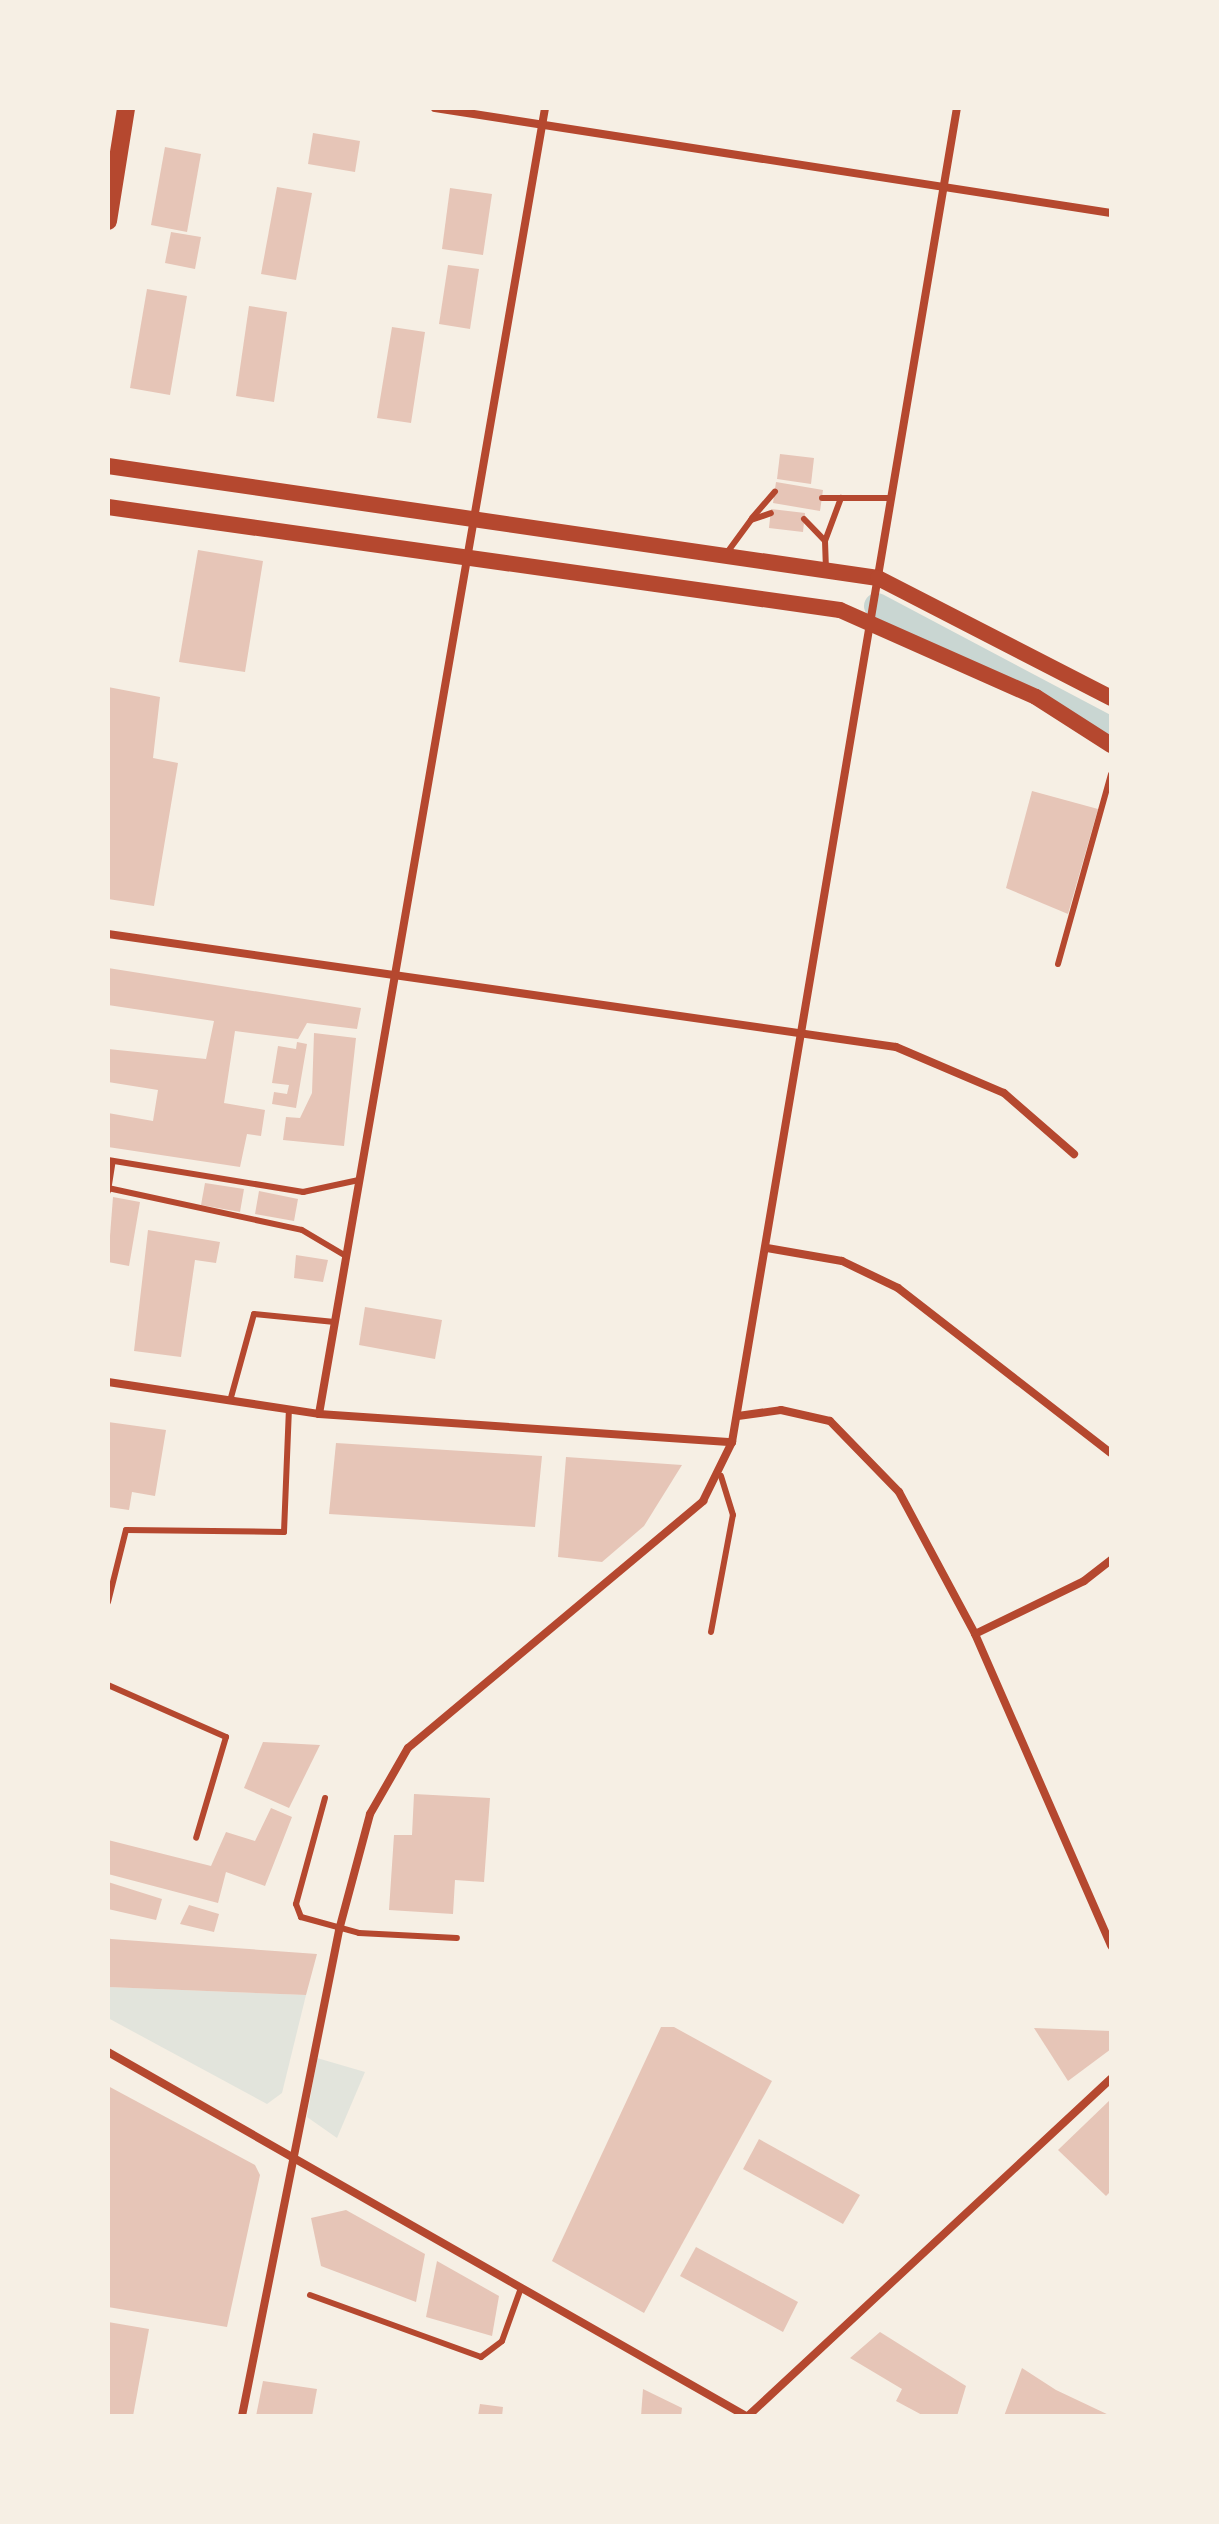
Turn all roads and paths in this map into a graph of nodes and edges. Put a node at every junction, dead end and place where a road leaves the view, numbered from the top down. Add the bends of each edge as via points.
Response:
1 (126, 108) edge
2 (435, 108) edge
3 (545, 108) edge
4 (957, 108) edge
5 (542, 124) junction
6 (942, 186) junction
7 (1111, 213) edge
8 (108, 221) edge
9 (108, 466) edge
10 (775, 492) dead end
11 (822, 498) dead end
12 (841, 498) junction
13 (891, 498) junction
14 (108, 507) edge
15 (771, 513) dead end
16 (474, 514) junction
17 (804, 519) dead end
18 (751, 520) junction
19 (825, 541) junction
20 (467, 554) junction
21 (726, 554) junction
22 (826, 570) junction
23 (878, 578) junction
24 (869, 617) junction
25 (1111, 698) edge
26 (1111, 745) edge
27 (1111, 774) edge
28 (108, 934) edge
29 (1058, 964) dead end
30 (395, 975) junction
31 (802, 1032) junction
32 (1074, 1154) dead end
33 (111, 1161) edge
34 (359, 1180) junction
35 (108, 1189) edge
36 (767, 1248) junction
37 (346, 1256) junction
38 (335, 1322) junction
39 (108, 1382) edge
40 (230, 1401) junction
41 (289, 1410) junction
42 (319, 1414) junction
43 (738, 1416) junction
44 (732, 1442) junction
45 (1111, 1453) edge
46 (721, 1476) junction
47 (1111, 1560) edge
48 (108, 1602) edge
49 (711, 1632) dead end
50 (975, 1634) junction
51 (108, 1685) edge
52 (325, 1798) dead end
53 (196, 1838) dead end
54 (339, 1930) junction
55 (457, 1938) dead end
56 (1111, 1946) edge
57 (108, 2052) edge
58 (1111, 2079) edge
59 (292, 2151) junction
60 (521, 2288) junction
61 (310, 2295) dead end
62 (242, 2416) edge
63 (747, 2416) edge

1 - 8 main road
2 - 5 street
3 - 5 street
4 - 6 street
5 - 6 street
5 - 16 street
6 - 7 street
6 - 13 street
9 - 16 main road
10 - 18 lane
11 - 12 lane
12 - 13 lane
12 - 19 lane
13 - 23 street
14 - 20 main road
15 - 18 lane
16 - 20 street
16 - 21 main road
17 - 19 lane
18 - 21 lane
19 - 22 lane
20 - 24 main road
20 - 30 street
21 - 22 main road
22 - 23 main road
23 - 24 street
23 - 25 main road
24 - 26 main road via 1036,697
24 - 31 street
27 - 29 lane
28 - 30 street
30 - 31 street
30 - 34 street
31 - 32 street via 896,1047 967,1072
31 - 36 street
33 - 34 lane via 303,1192
33 - 35 lane
34 - 37 street
35 - 37 lane via 302,1230
36 - 43 street
36 - 45 street via 842,1261 898,1288
37 - 38 street
38 - 40 lane via 254,1314
38 - 42 street
39 - 40 street
40 - 41 street
41 - 42 street
41 - 48 lane via 284,1532 126,1530
42 - 44 street
43 - 44 street
43 - 50 street via 811,1413 847,1433 899,1492
44 - 46 street
46 - 49 lane via 733,1515
46 - 54 street via 703,1501 408,1748 370,1814
47 - 50 street via 1084,1581
50 - 56 street
51 - 53 lane via 226,1737
52 - 54 lane via 297,1912
54 - 55 lane
54 - 59 street
57 - 59 street
58 - 63 street
59 - 60 street
59 - 62 street
60 - 61 lane via 502,2341 481,2357
60 - 63 street

